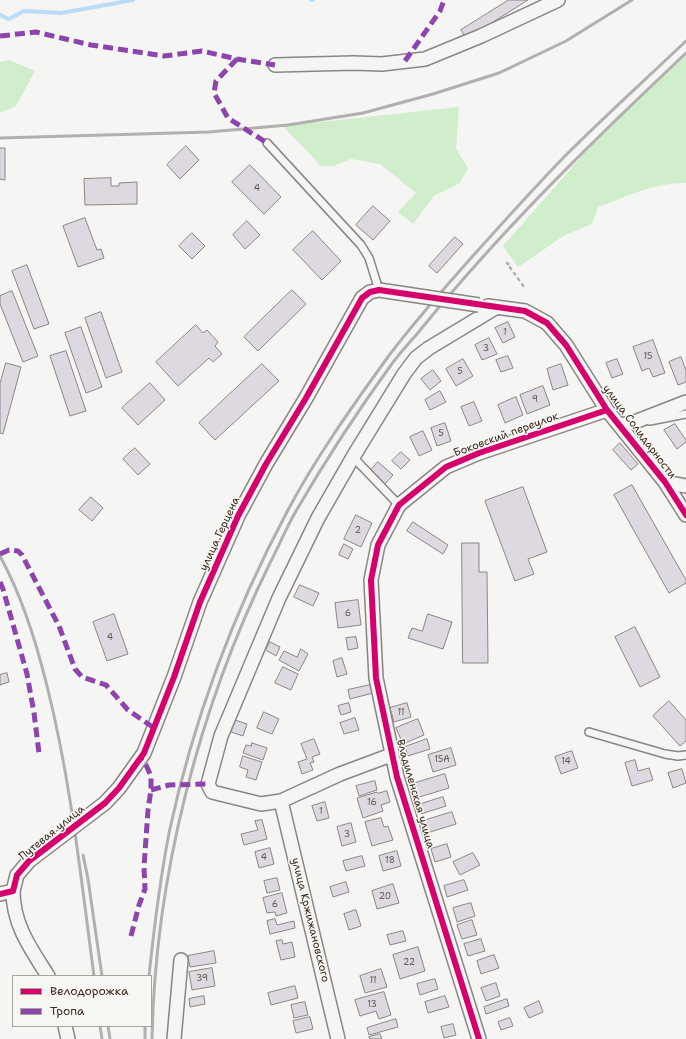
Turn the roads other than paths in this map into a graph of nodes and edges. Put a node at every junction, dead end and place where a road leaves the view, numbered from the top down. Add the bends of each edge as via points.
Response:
1 (558, 0) edge
2 (275, 65) dead end
3 (267, 144) dead end
4 (379, 290) junction
5 (497, 307) junction
6 (686, 402) edge
7 (607, 410) junction
8 (686, 414) edge
9 (626, 424) junction
10 (353, 457) junction
11 (665, 482) junction
12 (686, 486) edge
13 (399, 505) junction
14 (686, 515) edge
15 (589, 732) dead end
16 (391, 755) junction
17 (686, 755) edge
18 (281, 801) junction
19 (105, 803) joint
20 (14, 891) junction
21 (0, 894) edge
22 (181, 960) dead end
23 (47, 975) edge
24 (65, 1027) edge
25 (68, 1039) edge
26 (174, 1039) edge
27 (338, 1039) edge
28 (479, 1039) edge

1 - 2 street via 425,59 382,64
3 - 4 lane via 361,245 369,258
4 - 5 street, bridge
4 - 19 street, улица Герцена via 370,292 362,298 238,516 200,602 144,753
5 - 7 street, улица Солидарности via 525,311 546,323 566,345
5 - 10 street via 416,358
6 - 9 street
7 - 9 street, улица Солидарности
7 - 13 street, Боковский переулок via 479,453 446,467
8 - 9 lane
9 - 11 street, улица Солидарности
10 - 13 lane
10 - 18 street via 318,518 279,598 221,736 208,784 212,792 261,804
11 - 12 street
11 - 14 street, улица Солидарности
13 - 16 street, Владиленская улица via 378,546 371,580 376,678
15 - 17 lane via 665,754
16 - 18 street via 340,774
16 - 28 street, Владиленская улица
18 - 27 street, улица Кржижановского
19 - 20 street, Путевая улица, bridge via 29,861 17,875
20 - 21 street
20 - 23 street, Путевая улица via 16,919 26,941
22 - 26 street
24 - 25 street

